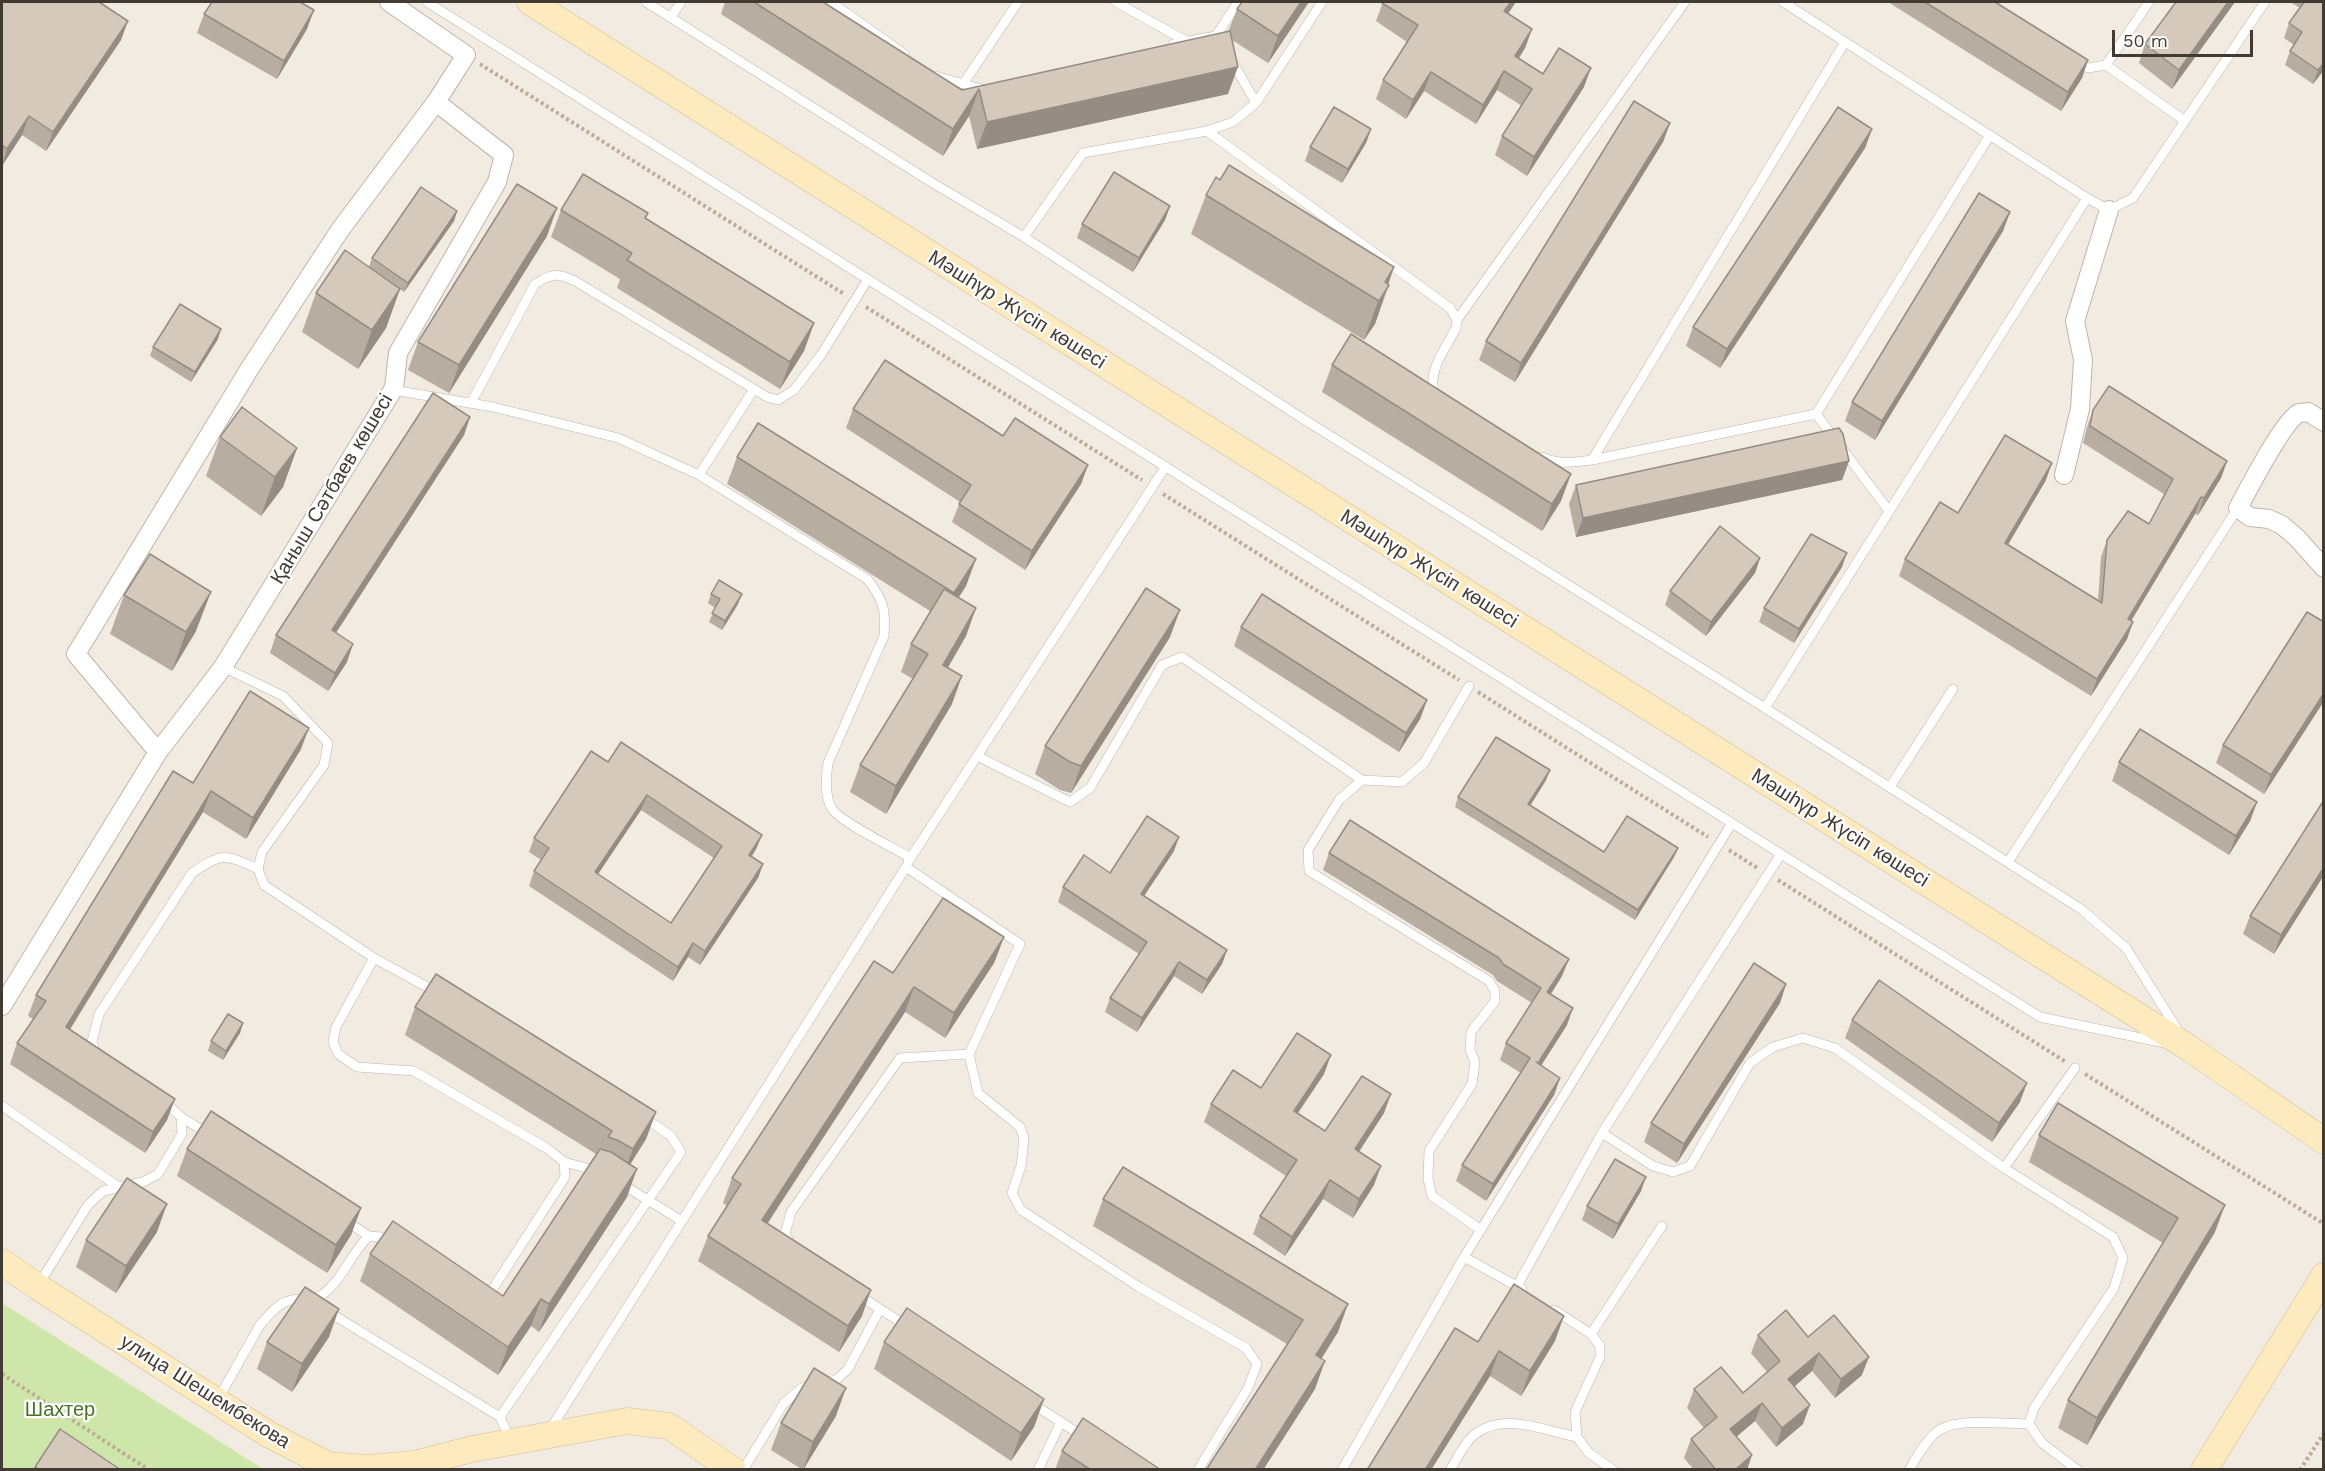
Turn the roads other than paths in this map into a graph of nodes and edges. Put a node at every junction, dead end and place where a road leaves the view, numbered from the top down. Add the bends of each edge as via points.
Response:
1 (389, 2) edge
2 (427, 2) edge
3 (530, 2) edge
4 (646, 2) edge
5 (681, 2) edge
6 (831, 2) edge
7 (1018, 2) edge
8 (1116, 2) edge
9 (1238, 2) edge
10 (1322, 2) edge
11 (1685, 2) edge
12 (1783, 2) edge
13 (2149, 2) edge
14 (2265, 2) edge
15 (671, 17) junction
16 (1216, 36) junction
17 (1186, 41) junction
18 (1845, 42) junction
19 (1222, 45) edge
20 (1164, 46) edge
21 (1228, 55) edge
22 (908, 57) edge
23 (2067, 62) edge
24 (2106, 65) junction
25 (927, 71) edge
26 (963, 84) junction
27 (994, 87) edge
28 (436, 102) junction
29 (1256, 103) junction
30 (2185, 121) junction
31 (1207, 131) junction
32 (1990, 135) junction
33 (2087, 198) junction
34 (2109, 210) junction
35 (1024, 237) junction
36 (868, 279) junction
37 (1457, 320) junction
38 (754, 389) junction
39 (393, 390) junction
40 (1437, 400) edge
41 (471, 403) junction
42 (1816, 414) junction
43 (2324, 422) edge
44 (1529, 450) edge
45 (1592, 460) junction
46 (1166, 466) junction
47 (699, 475) junction
48 (2064, 475) dead end
49 (2238, 508) junction
50 (1889, 511) junction
51 (2324, 568) edge
52 (224, 667) junction
53 (1469, 686) road end
54 (1953, 689) dead end
55 (1765, 708) junction
56 (158, 752) junction
57 (977, 756) junction
58 (1362, 780) junction
59 (1890, 787) junction
60 (1732, 823) junction
61 (1782, 854) junction
62 (912, 858) junction
63 (2008, 862) junction
64 (906, 867) junction
65 (258, 869) junction
66 (374, 958) junction
67 (446, 997) edge
68 (2, 1006) edge
69 (2190, 1048) junction
70 (969, 1054) junction
71 (106, 1064) edge
72 (2075, 1068) road end
73 (153, 1093) edge
74 (2, 1106) edge
75 (638, 1113) edge
76 (181, 1117) junction
77 (1602, 1133) junction
78 (2324, 1141) edge
79 (221, 1142) edge
80 (564, 1161) junction
81 (2004, 1168) junction
82 (604, 1173) edge
83 (613, 1178) edge
84 (120, 1188) junction
85 (650, 1201) junction
86 (339, 1217) edge
87 (682, 1221) junction
88 (1662, 1226) dead end
89 (1481, 1230) junction
90 (369, 1236) junction
91 (401, 1250) edge
92 (796, 1253) edge
93 (1464, 1257) junction
94 (2, 1262) edge
95 (2324, 1276) edge
96 (1517, 1286) junction
97 (38, 1287) junction
98 (852, 1290) edge
99 (1526, 1292) edge
100 (472, 1297) edge
101 (310, 1301) junction
102 (1545, 1304) edge
103 (880, 1309) junction
104 (921, 1334) edge
105 (1591, 1334) junction
106 (1021, 1397) edge
107 (217, 1401) junction
108 (500, 1418) junction
109 (1061, 1422) junction
110 (2029, 1424) junction
111 (546, 1436) junction
112 (1577, 1437) junction
113 (511, 1442) junction
114 (1098, 1446) edge
115 (733, 1470) edge
116 (743, 1470) edge
117 (1038, 1470) edge
118 (1198, 1470) edge
119 (1342, 1470) edge
120 (1450, 1470) edge
121 (1612, 1470) edge
122 (1909, 1470) edge
123 (2078, 1470) edge
124 (2204, 1470) edge

1 - 28 street via 466,55
2 - 36 lane
3 - 69 main road, Мәшһүр Жүсіп көшесі
4 - 15 lane
5 - 15 lane
6 - 22 lane
7 - 26 lane
8 - 17 lane
9 - 16 lane
10 - 29 lane
11 - 37 lane
12 - 18 lane
13 - 24 lane
14 - 30 lane
15 - 35 lane
16 - 17 lane
16 - 19 lane
17 - 20 lane
18 - 32 lane
18 - 45 lane
21 - 29 lane
23 - 24 lane via 2088,68
24 - 30 lane
25 - 26 lane via 937,78
26 - 27 lane via 982,90
28 - 39 street, Қаныш Сәтбаев көшесі via 504,155 497,182 398,354
28 - 56 street via 340,230 250,368 76,654
29 - 31 lane via 1233,123
30 - 34 lane via 2133,198
31 - 35 lane via 1083,153
31 - 37 lane via 1450,308
32 - 33 lane
32 - 42 lane
33 - 34 lane
33 - 50 lane
34 - 48 street via 2075,321 2083,360 2080,409
35 - 55 lane via 1297,415
36 - 38 lane via 821,355 794,390 778,400
36 - 46 lane
37 - 40 lane via 1433,373 1432,389
38 - 41 lane via 560,274 535,284
38 - 47 lane
39 - 41 lane
39 - 52 street, Қаныш Сәтбаев көшесі
41 - 47 lane via 618,438
42 - 45 lane
42 - 50 lane
43 - 49 street via 2308,412 2299,413 2289,422
44 - 45 lane via 1550,461
46 - 57 lane
46 - 60 lane
47 - 62 lane via 867,579 883,603 884,636 828,763 825,784 832,808 844,819
49 - 51 street via 2250,517 2282,525
49 - 63 lane
50 - 55 lane
52 - 56 street, Қаныш Сәтбаев көшесі
52 - 65 lane via 283,696 328,743 324,765 262,852
53 - 58 lane via 1424,763 1402,782
54 - 59 lane
55 - 59 lane
56 - 68 street, Қаныш Сәтбаев көшесі
57 - 58 lane via 1070,802 1090,788 1162,665 1182,657
57 - 62 lane
58 - 89 lane via 1339,800 1308,850 1309,870 1489,981 1495,991 1495,1001 1471,1032 1470,1050 1475,1062 1472,1084 1429,1151 1432,1196
59 - 63 lane
60 - 61 lane
60 - 89 lane
61 - 69 lane via 2040,1017
61 - 77 lane
62 - 64 lane
63 - 69 lane via 2081,909 2126,948
64 - 70 lane via 1020,944
64 - 87 lane
65 - 66 lane via 264,885
65 - 71 lane via 230,857 215,857 192,873 99,1014 92,1041 96,1058
66 - 67 lane
66 - 80 lane via 336,1027 333,1042 338,1054 357,1067 414,1071
69 - 78 main road, Мәшһүр Жүсіп көшесі
70 - 92 lane via 900,1058 791,1212 785,1234
70 - 118 lane via 978,1093 1020,1127 1024,1138 1021,1166 1012,1192 1021,1210 1139,1287 1246,1348 1257,1364 1248,1389
72 - 81 lane
73 - 76 lane
74 - 84 lane
75 - 85 lane via 671,1136 681,1152
76 - 79 lane
76 - 84 lane via 182,1134 158,1174
77 - 81 lane via 1653,1166 1673,1172 1690,1166 1750,1063 1773,1047 1803,1038 1835,1048
77 - 96 lane
80 - 82 lane
80 - 100 lane via 565,1177 492,1290 480,1299
81 - 110 lane via 2113,1237 2123,1258 2114,1288 2034,1408
83 - 85 lane
84 - 97 lane via 103,1191 88,1205
85 - 87 lane
85 - 108 lane
86 - 90 lane
87 - 111 lane
88 - 105 lane
89 - 93 lane
90 - 91 lane via 382,1237
90 - 101 lane via 333,1286
93 - 96 lane
93 - 119 lane
94 - 97 main road, улица Шешембекова
95 - 124 main road
96 - 99 lane
97 - 107 main road, улица Шешембекова
98 - 103 lane
101 - 107 lane via 288,1301 269,1315
101 - 108 lane
102 - 105 lane
103 - 104 lane
103 - 116 lane via 848,1369 836,1380 802,1388 784,1403
105 - 112 lane via 1600,1346 1600,1357 1575,1412
106 - 109 lane
107 - 113 main road, улица Шешембекова via 268,1434 328,1465 368,1468 414,1464
108 - 113 lane
109 - 114 lane
109 - 117 lane
110 - 122 lane via 1959,1424 1940,1429
110 - 123 lane via 2042,1443
111 - 113 main road, улица Шешембекова
111 - 115 main road, улица Шешембекова via 627,1420 669,1426
112 - 120 lane via 1516,1423 1490,1425 1472,1436
112 - 121 lane via 1589,1454

